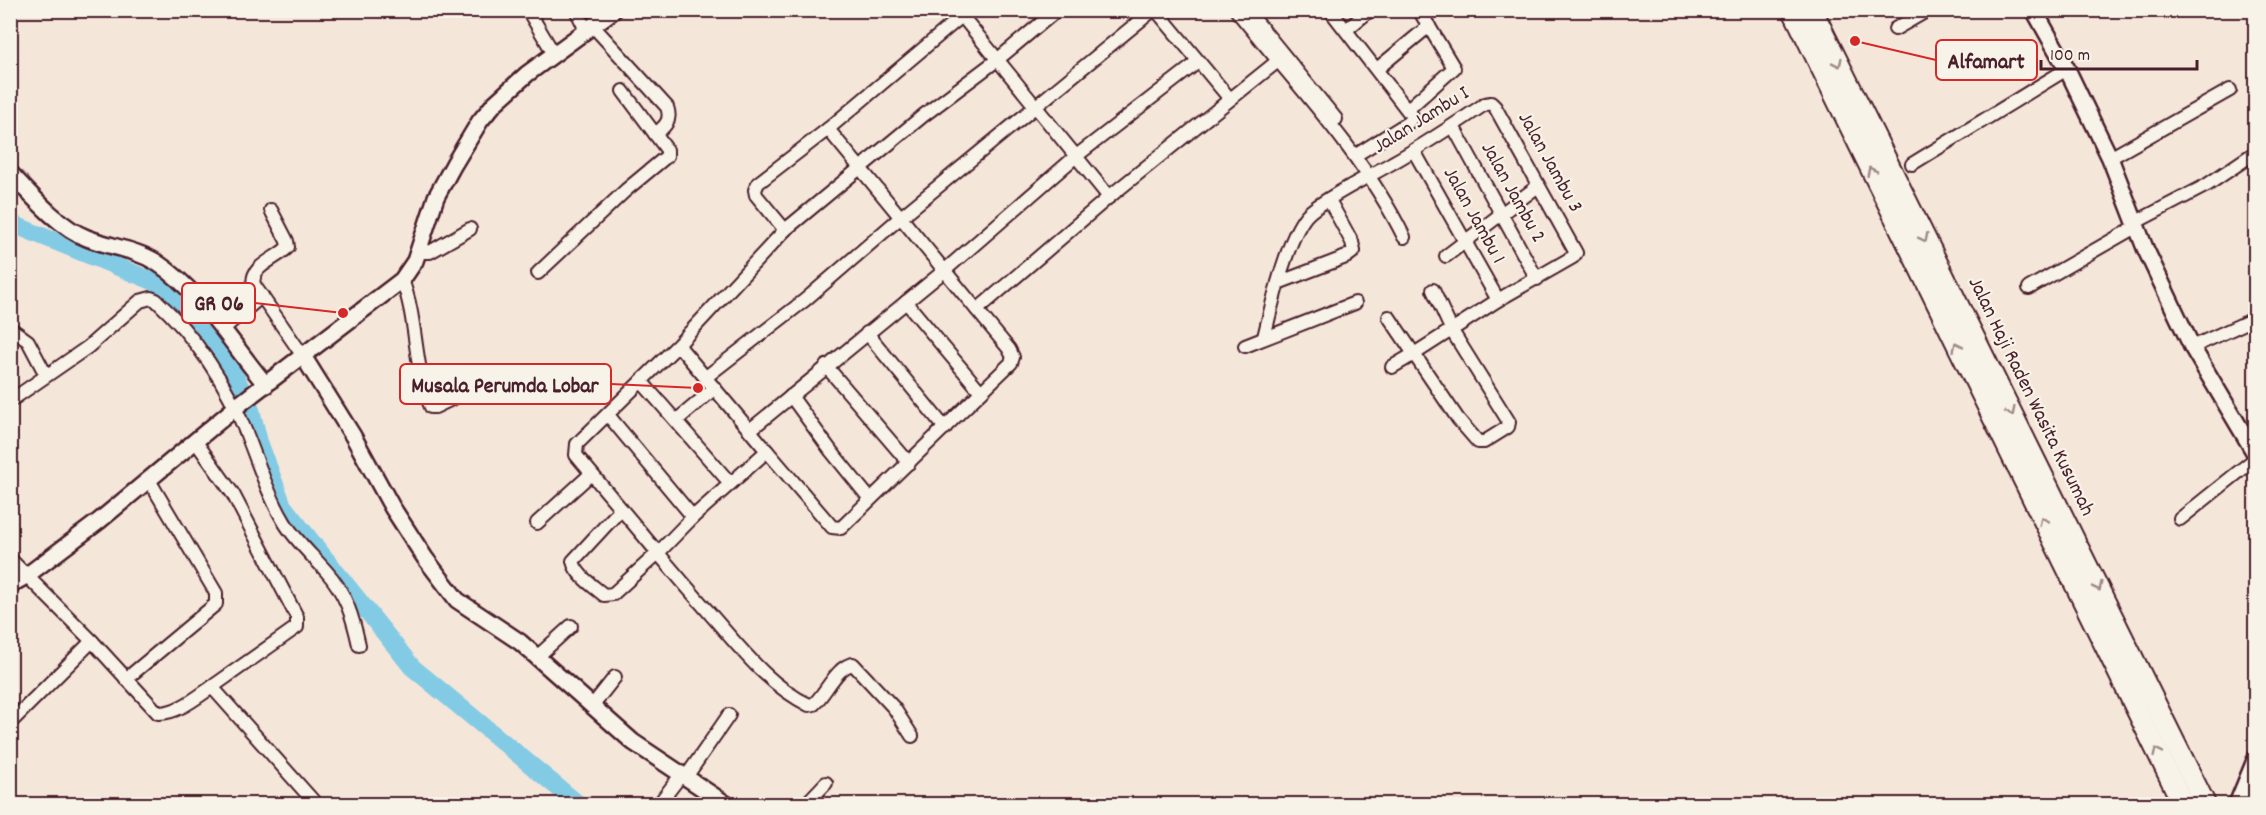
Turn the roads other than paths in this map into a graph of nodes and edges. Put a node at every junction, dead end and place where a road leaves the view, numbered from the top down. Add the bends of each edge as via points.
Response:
1 (576, 10) edge
2 (614, 10) edge
3 (1057, 10) edge
4 (1154, 10) edge
5 (1236, 10) edge
6 (1247, 10) edge
7 (1330, 10) edge
8 (1370, 10) edge
9 (1419, 10) edge
10 (1793, 10) edge
11 (1812, 10) edge
12 (1928, 10) edge
13 (2034, 10) edge
14 (529, 12) dead end
15 (965, 14) edge
16 (1429, 26) junction
17 (589, 28) junction
18 (1894, 29) dead end
19 (1346, 30) junction
20 (554, 54) junction
21 (1281, 58) junction
22 (997, 60) junction
23 (1198, 62) junction
24 (1377, 69) junction
25 (2067, 69) junction
26 (2230, 90) dead end
27 (623, 91) dead end
28 (1230, 99) junction
29 (1490, 103) joint
30 (1036, 108) junction
31 (1408, 109) junction
32 (1453, 126) junction
33 (828, 129) junction
34 (655, 134) junction
35 (1414, 151) junction
36 (2256, 152) edge
37 (1358, 153) junction
38 (1075, 157) junction
39 (2110, 158) junction
40 (1912, 164) dead end
41 (859, 168) junction
42 (10, 173) edge
43 (1372, 174) junction
44 (1538, 186) junction
45 (1109, 197) junction
46 (1329, 200) junction
47 (271, 210) dead end
48 (1503, 214) junction
49 (901, 217) junction
50 (2136, 224) junction
51 (470, 229) dead end
52 (785, 230) junction
53 (1404, 237) dead end
54 (1466, 241) junction
55 (418, 252) junction
56 (1446, 256) dead end
57 (944, 271) junction
58 (538, 273) dead end
59 (1537, 279) junction
60 (402, 280) junction
61 (1278, 283) junction
62 (2029, 288) dead end
63 (1433, 291) dead end
64 (262, 296) junction
65 (1498, 300) junction
66 (906, 302) junction
67 (1355, 303) dead end
68 (977, 310) junction
69 (1389, 317) dead end
70 (2256, 318) edge
71 (10, 328) edge
72 (223, 329) junction
73 (1452, 331) junction
74 (867, 333) junction
75 (1264, 337) junction
76 (678, 345) junction
77 (1245, 346) dead end
78 (2192, 346) junction
79 (308, 353) junction
80 (1414, 354) junction
81 (826, 366) junction
82 (1392, 367) dead end
83 (46, 375) junction
84 (706, 377) junction
85 (493, 379) dead end
86 (641, 381) junction
87 (264, 387) junction
88 (715, 388) junction
89 (981, 392) junction
90 (791, 396) junction
91 (10, 401) edge
92 (238, 406) junction
93 (608, 415) junction
94 (677, 420) junction
95 (945, 428) junction
96 (750, 430) junction
97 (196, 442) junction
98 (767, 451) junction
99 (2254, 451) edge
100 (909, 463) junction
101 (591, 474) junction
102 (149, 480) junction
103 (730, 483) junction
104 (870, 499) junction
105 (621, 509) junction
106 (693, 517) junction
107 (2180, 519) dead end
108 (537, 523) dead end
109 (658, 553) junction
110 (10, 559) edge
111 (26, 576) junction
112 (10, 585) edge
113 (571, 626) dead end
114 (92, 641) junction
115 (359, 645) dead end
116 (540, 653) junction
117 (615, 677) dead end
118 (126, 680) junction
119 (212, 687) junction
120 (595, 702) junction
121 (729, 715) dead end
122 (10, 723) edge
123 (912, 736) dead end
124 (2256, 758) edge
125 (687, 774) junction
126 (826, 783) dead end
127 (2186, 795) edge
128 (316, 804) edge
129 (659, 804) edge
130 (726, 804) edge
131 (806, 804) edge
132 (2205, 804) edge
133 (2237, 804) edge

1 - 17 street
2 - 17 street
3 - 22 street
4 - 23 street
4 - 30 street
5 - 21 street
6 - 21 street
7 - 19 street
8 - 19 street
9 - 16 street
127 -> 10 highway, Jalan Haji Raden Wasita Kusumah
11 -> 127 highway, Jalan Haji Raden Wasita Kusumah
12 - 18 street
13 - 25 street
14 - 20 street
15 - 22 street
15 - 33 street
16 - 24 street
16 - 31 street via 1454,69
17 - 20 street
17 - 34 street via 667,107 667,124
19 - 24 street
20 - 55 street via 512,87 480,121 436,197
21 - 28 street
21 - 37 street
22 - 30 street
22 - 41 street
23 - 28 street
23 - 38 street
24 - 31 street
25 - 39 street
25 - 40 street
26 - 39 street
27 - 34 street
28 - 45 street
29 - 32 street, Jalan Jambu I
29 - 44 street, Jalan Jambu 3
30 - 38 street
30 - 49 street
31 - 37 street via 1412,116 1409,122
32 - 35 street, Jalan Jambu I
32 - 48 street, Jalan Jambu 2
33 - 41 street
33 - 52 street via 755,187 756,195
34 - 58 street via 667,156
35 - 43 street, Jalan Jambu I
35 - 54 street, Jalan Jambu 1
36 - 50 street
37 - 43 street
38 - 45 street
38 - 57 street
39 - 50 street
41 - 49 street
41 - 52 street
42 - 72 street via 80,236 137,252 158,263
43 - 46 street, Jalan Jambu I
43 - 53 street
44 - 48 street
44 - 59 street, Jalan Jambu 3 via 1575,255
45 - 68 street
46 - 61 street, Jalan Jambu I via 1305,219
46 - 61 street via 1354,251
47 - 64 street via 288,247 255,272 254,285
48 - 54 street
48 - 59 street, Jalan Jambu 2
49 - 57 street
49 - 84 street via 805,300
50 - 62 street
50 - 78 street
51 - 55 street via 430,252
52 - 76 street
54 - 56 street
54 - 65 street, Jalan Jambu 1
55 - 60 street
57 - 66 street
57 - 68 street
59 - 65 street
60 - 79 street
60 - 85 street via 431,407
61 - 75 street, Jalan Jambu I
63 - 73 street
64 - 72 street
64 - 79 street
65 - 73 street
66 - 74 street
66 - 89 street
67 - 75 street
68 - 89 street via 1013,356 1011,363
69 - 80 street
70 - 78 street
71 - 83 street via 28,341
72 - 87 street
73 - 80 street
73 - 80 street via 1509,422 1508,427 1484,442 1478,442 1458,418
74 - 81 street
74 - 95 street
75 - 77 street
76 - 84 street
76 - 86 street
78 - 99 street
79 - 87 street
79 - 116 street via 392,507 446,588 465,607
80 - 82 street
81 - 90 street
81 - 100 street
83 - 91 street
83 - 92 street via 88,347 140,301 151,298 182,327
84 - 88 street
86 - 93 street
86 - 94 street
87 - 92 street
88 - 94 street
88 - 96 street
89 - 95 street
90 - 96 street
90 - 104 street
92 - 97 street
92 - 115 street via 262,478 285,524 342,594
93 - 101 street via 575,447 576,455
93 - 106 street
94 - 103 street
95 - 100 street
96 - 98 street
97 - 102 street
97 - 119 street via 233,494 298,622 297,627
98 - 103 street
98 - 104 street via 834,528 841,528
99 - 107 street
100 - 104 street
101 - 105 street
101 - 108 street
102 - 111 street
102 - 118 street via 217,598 216,604
103 - 106 street
105 - 109 street
105 - 109 street via 574,558 579,571 608,596
106 - 109 street
109 - 123 street via 763,673 790,694 813,704 842,670 853,664 894,708
110 - 111 street
111 - 112 street
111 - 114 street
113 - 116 street
114 - 118 street
114 - 122 street
116 - 120 street
117 - 120 street
118 - 119 street via 161,714
119 - 128 street
120 - 125 street via 619,731
121 - 125 street
124 - 133 street
125 - 129 street
125 - 130 street
126 - 131 street
127 - 132 highway, Jalan Haji Raden Wasita Kusumah

